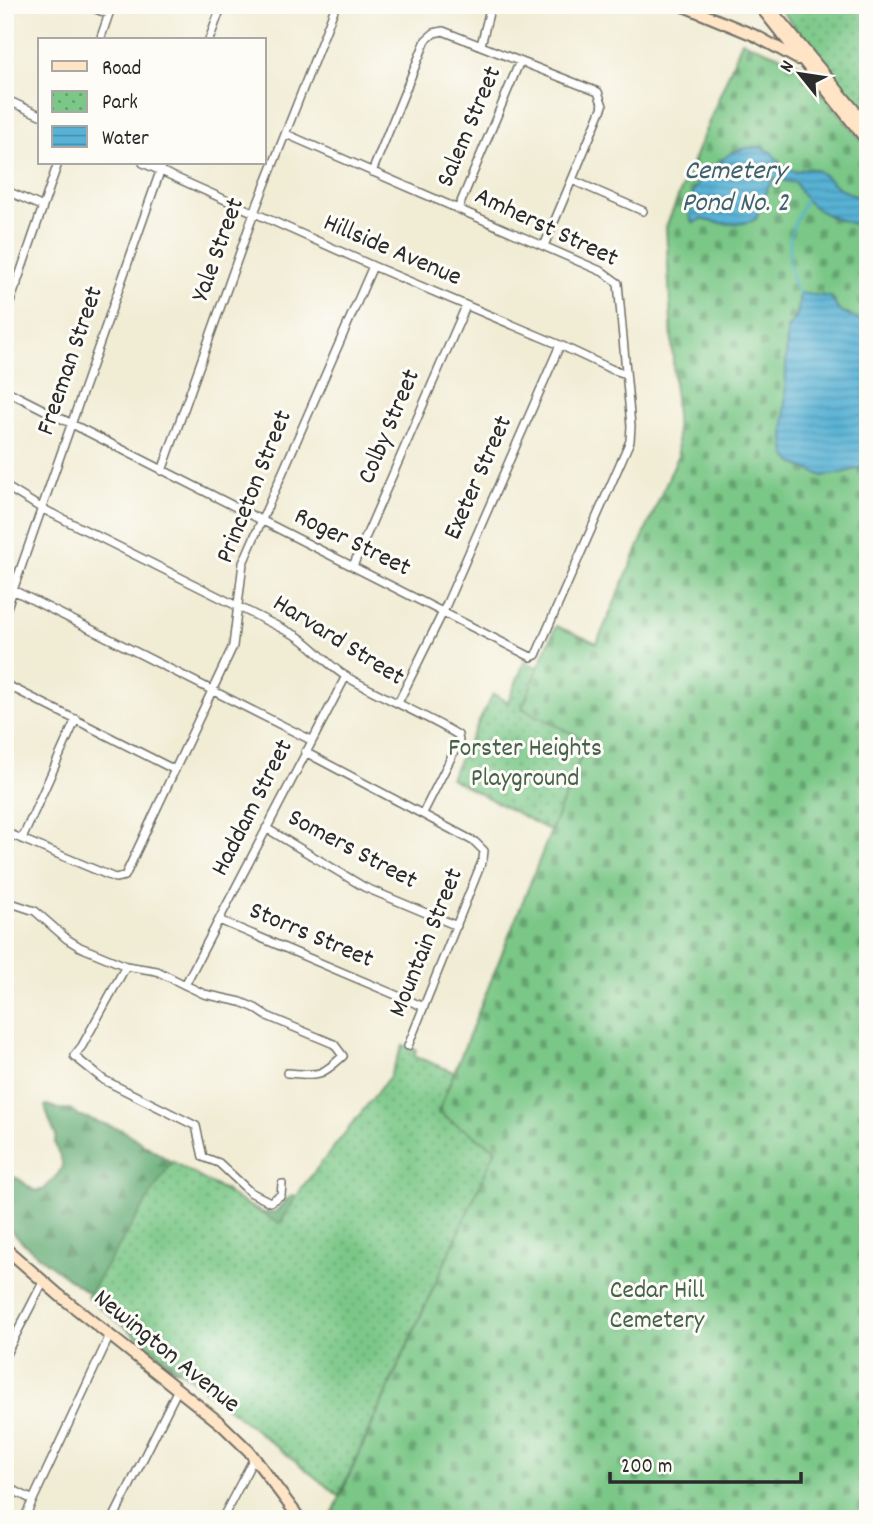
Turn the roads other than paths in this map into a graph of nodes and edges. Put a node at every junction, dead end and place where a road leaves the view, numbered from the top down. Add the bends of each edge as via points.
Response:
1 (85, 5) edge
2 (112, 5) edge
3 (222, 5) edge
4 (336, 5) edge
5 (491, 5) edge
6 (681, 5) edge
7 (759, 5) edge
8 (767, 5) edge
9 (109, 14) junction
10 (757, 36) junction
11 (101, 38) edge
12 (210, 38) edge
13 (789, 38) junction
14 (481, 45) junction
15 (520, 61) junction
16 (803, 62) junction
17 (5, 99) edge
18 (857, 113) junction
19 (38, 114) edge
20 (868, 120) edge
21 (865, 131) edge
22 (286, 134) junction
23 (868, 142) edge
24 (58, 164) edge
25 (162, 167) edge
26 (372, 172) junction
27 (572, 180) junction
28 (5, 190) edge
29 (43, 208) junction
30 (458, 209) junction
31 (643, 211) dead end
32 (254, 213) junction
33 (544, 246) junction
34 (373, 266) junction
35 (5, 278) edge
36 (17, 284) junction
37 (466, 306) junction
38 (5, 317) edge
39 (560, 345) junction
40 (626, 374) junction
41 (5, 390) edge
42 (71, 424) junction
43 (162, 471) junction
44 (5, 486) edge
45 (41, 508) junction
46 (261, 521) junction
47 (353, 566) junction
48 (5, 586) edge
49 (13, 590) junction
50 (237, 606) junction
51 (443, 612) junction
52 (5, 613) edge
53 (531, 657) joint
54 (346, 676) junction
55 (5, 684) edge
56 (212, 691) junction
57 (398, 703) junction
58 (76, 719) junction
59 (311, 740) junction
60 (305, 752) junction
61 (175, 770) junction
62 (423, 814) junction
63 (266, 828) junction
64 (5, 832) edge
65 (22, 839) junction
66 (5, 901) edge
67 (219, 920) junction
68 (457, 926) junction
69 (126, 966) junction
70 (186, 985) junction
71 (424, 1007) junction
72 (408, 1046) dead end
73 (287, 1073) dead end
74 (282, 1184) dead end
75 (5, 1248) edge
76 (43, 1282) junction
77 (110, 1335) junction
78 (5, 1356) edge
79 (178, 1389) junction
80 (254, 1458) junction
81 (5, 1486) edge
82 (33, 1500) junction
83 (24, 1519) edge
84 (113, 1519) edge
85 (222, 1519) edge
86 (300, 1519) edge

1 - 9 street
2 - 9 street
3 - 12 street
4 - 22 street, Yale Street
5 - 14 street, Salem Street
6 - 10 main road
7 - 13 main road
8 - 13 main road
9 - 11 street
10 - 13 main road
10 - 16 main road
13 - 16 main road
13 - 18 main road
14 - 15 street
14 - 26 street via 443,31 426,40
15 - 27 street via 598,92 602,99
15 - 30 street, Salem Street
16 - 21 main road
17 - 19 street
18 - 20 main road
18 - 21 main road
21 - 23 main road
22 - 26 street, Amherst Street
22 - 32 street, Yale Street
24 - 29 street
25 - 32 street, Hillside Avenue
25 - 42 street, Freeman Street
26 - 30 street, Amherst Street
27 - 31 street
27 - 33 street
28 - 29 street
29 - 36 street
30 - 33 street, Amherst Street
32 - 34 street, Hillside Avenue
32 - 43 street, Yale Street
33 - 40 street, Amherst Street via 618,282
34 - 37 street, Hillside Avenue
34 - 46 street, Princeton Street
35 - 36 street
36 - 38 street
37 - 39 street, Hillside Avenue
37 - 47 street, Colby Street
39 - 40 street, Hillside Avenue
39 - 51 street, Exeter Street
40 - 53 street, Amherst Street via 629,441 539,649
41 - 42 street, Roger Street
42 - 43 street, Roger Street
42 - 45 street, Freeman Street
43 - 46 street, Roger Street
44 - 45 street, Harvard Street
45 - 49 street, Freeman Street
45 - 50 street, Harvard Street
46 - 47 street, Roger Street
46 - 50 street, Princeton Street via 243,563
47 - 51 street, Roger Street
48 - 49 street
49 - 52 street, Freeman Street
49 - 56 street
50 - 54 street, Harvard Street via 314,646
50 - 56 street, Princeton Street via 233,646
51 - 53 street, Roger Street
51 - 57 street, Exeter Street
54 - 57 street, Harvard Street
54 - 59 street, Haddam Street
55 - 58 street
56 - 59 street
56 - 61 street, Princeton Street
57 - 62 street, Harvard Street via 460,739
58 - 61 street
58 - 65 street
59 - 60 street, Haddam Street
60 - 62 street, Mountain Street
60 - 63 street, Haddam Street
61 - 65 street, Princeton Street via 121,878
62 - 68 street, Mountain Street via 484,851
63 - 67 street, Haddam Street
63 - 68 street, Somers Street via 364,887
64 - 65 street
66 - 69 street via 35,911 66,939
67 - 70 street, Haddam Street
67 - 71 street, Storrs Street
68 - 71 street, Mountain Street
69 - 70 street via 156,971
69 - 74 street via 74,1056 104,1080 196,1126 203,1157 219,1163 250,1192 270,1202 281,1195
70 - 73 street via 242,1002 334,1044 343,1056 325,1073
71 - 72 street, Mountain Street
75 - 76 main road, Newington Avenue
76 - 77 main road, Newington Avenue
76 - 78 street
77 - 79 main road, Newington Avenue
77 - 82 street
79 - 80 main road, Newington Avenue
79 - 84 street
80 - 85 street
80 - 86 main road, Newington Avenue
81 - 82 street
82 - 83 street

